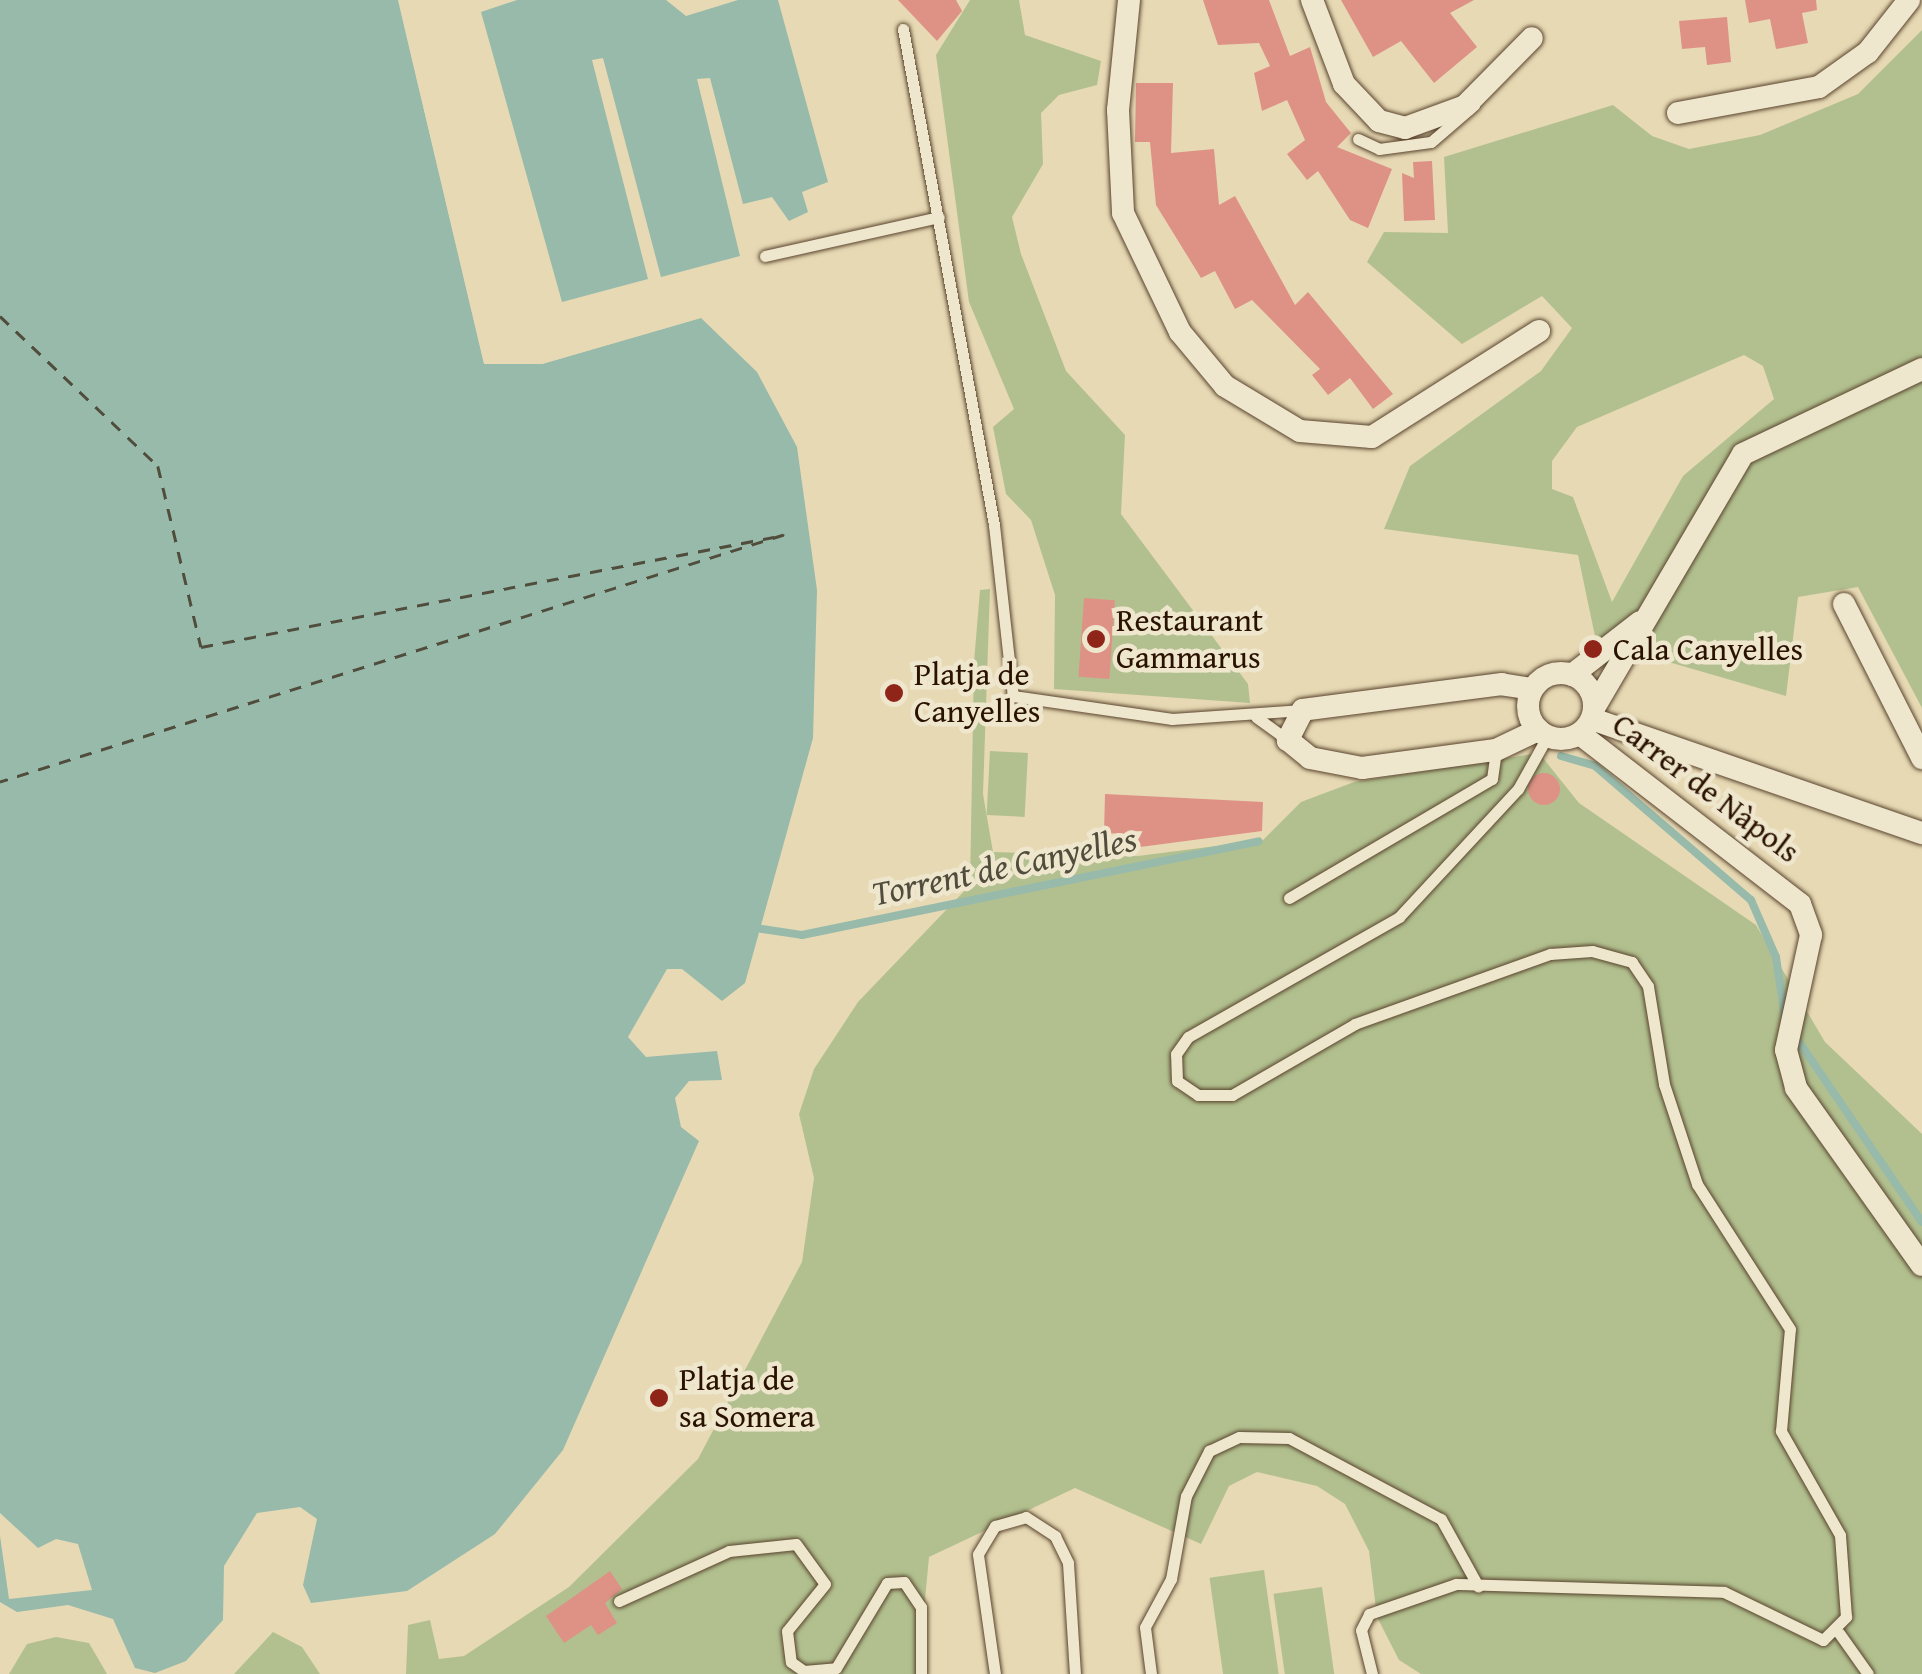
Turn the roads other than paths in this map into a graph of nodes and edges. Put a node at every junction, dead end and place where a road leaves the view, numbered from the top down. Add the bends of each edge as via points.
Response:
1 (1129, 0) edge
2 (1312, 0) edge
3 (1909, 0) edge
4 (903, 29) dead end
5 (1532, 38) dead end
6 (1477, 97) junction
7 (1678, 113) dead end
8 (1358, 140) dead end
9 (939, 217) junction
10 (765, 256) dead end
11 (1539, 331) dead end
12 (1922, 369) edge
13 (1844, 604) dead end
14 (1654, 608) junction
15 (1572, 674) junction
16 (1532, 690) junction
17 (1302, 710) junction
18 (1256, 717) junction
19 (1589, 720) junction
20 (1542, 734) junction
21 (1288, 740) junction
22 (1496, 750) junction
23 (1922, 758) edge
24 (1922, 833) edge
25 (1289, 898) dead end
26 (1922, 1264) edge
27 (1478, 1586) junction
28 (619, 1600) dead end
29 (1839, 1634) junction
30 (920, 1674) edge
31 (995, 1674) edge
32 (1075, 1674) edge
33 (1151, 1674) edge
34 (1372, 1674) edge
35 (1868, 1674) edge

1 - 11 street via 1118,110 1123,213 1180,332 1225,386 1300,431 1372,438
2 - 6 street via 1330,63 1379,121 1423,126
3 - 7 street via 1868,52 1819,87
4 - 9 lane
5 - 6 street
6 - 8 lane via 1469,118 1431,142 1379,148
9 - 10 lane
9 - 18 lane via 994,525 1013,696 1086,712
12 - 14 street via 1744,454
13 - 23 street
14 - 15 street
14 - 19 street
15 - 16 street via 1549,675
15 - 19 street, Carrer de Nàpols
16 - 17 street via 1502,684
16 - 20 street
17 - 18 lane
17 - 21 street
18 - 21 lane
19 - 20 street
19 - 24 street
19 - 26 street, Carrer de Nàpols via 1800,904 1811,935 1786,1050 1796,1088
20 - 22 street
20 - 29 lane via 1518,788 1427,891 1351,949 1188,1037 1176,1054 1177,1081 1198,1095 1232,1095 1354,1024 1550,954 1592,951 1632,962 1648,986 1664,1084 1698,1184 1790,1329 1781,1432 1840,1535 1848,1593
21 - 22 street via 1310,758 1362,768
22 - 25 lane via 1492,779
27 - 29 lane via 1724,1592 1754,1600 1802,1636
27 - 33 lane via 1441,1519 1289,1438 1239,1437 1209,1451 1186,1496 1171,1579 1145,1627
27 - 34 lane via 1415,1592 1369,1614 1362,1630
28 - 30 lane via 729,1551 796,1544 825,1584 787,1631 792,1662 804,1671 836,1668 887,1583 904,1582 921,1607
29 - 35 lane
31 - 32 lane via 978,1554 1010,1516 1042,1524 1063,1549

